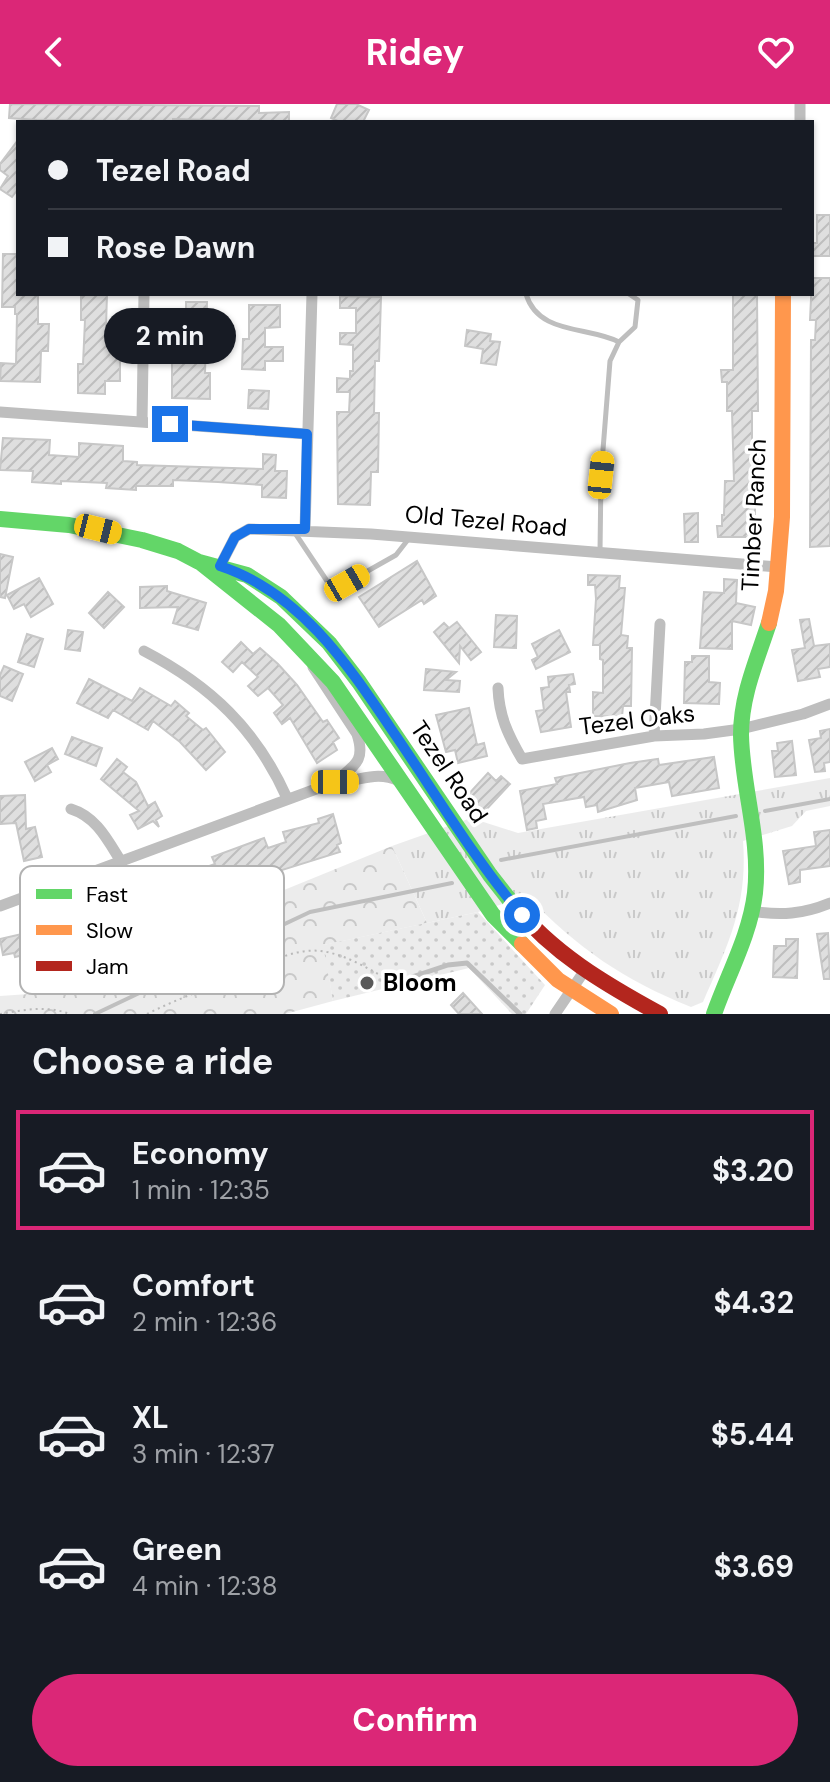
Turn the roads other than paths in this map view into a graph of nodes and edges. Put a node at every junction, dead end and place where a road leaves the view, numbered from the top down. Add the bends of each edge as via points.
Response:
1 (144, 296) edge
2 (312, 296) edge
3 (526, 296) edge
4 (632, 296) edge
5 (783, 296) edge
6 (619, 342) junction
7 (0, 412) edge
8 (142, 422) junction
9 (307, 434) junction
10 (0, 519) edge
11 (299, 529) junction
12 (410, 537) junction
13 (600, 553) junction
14 (778, 567) junction
15 (218, 571) junction
16 (660, 624) dead end
17 (299, 644) junction
18 (144, 651) dead end
19 (498, 688) dead end
20 (830, 704) edge
21 (741, 729) junction
22 (654, 736) junction
23 (335, 782) junction
24 (402, 783) junction
25 (287, 798) junction
26 (71, 809) dead end
27 (122, 863) junction
28 (113, 866) edge
29 (20, 899) edge
30 (830, 903) edge
31 (0, 906) edge
32 (752, 911) junction
33 (585, 970) junction
34 (394, 983) road end
35 (573, 990) junction
36 (520, 1014) edge
37 (555, 1014) edge
38 (611, 1014) edge
39 (660, 1014) edge
40 (714, 1014) edge

1 - 8 street
2 - 9 street
3 - 6 lane via 539,317
4 - 6 lane via 638,300 635,327
5 - 14 main road, Timber Ranch
6 - 13 lane via 610,361
7 - 8 street
8 - 9 street
9 - 11 street
10 - 15 main road, Tezel Road via 98,529 178,551
11 - 12 street, Old Tezel Road
11 - 12 lane via 327,581 341,586 396,555
11 - 15 street, Old Tezel Road via 241,532
12 - 13 street, Old Tezel Road
13 - 14 street, Old Tezel Road
14 - 21 main road, Timber Ranch via 776,594 745,692
15 - 17 main road, Tezel Road
15 - 33 main road, Tezel Road via 247,575 281,597 329,643 503,894
16 - 22 street
17 - 23 street via 360,745 357,763
17 - 24 main road, Tezel Road via 333,682
18 - 25 street via 196,682 235,717
19 - 22 street, Tezel Oaks via 506,731 522,759
20 - 21 street, Tezel Oaks
21 - 22 street, Tezel Oaks
21 - 32 main road, Timber Ranch via 755,849
23 - 24 street via 385,775
23 - 25 street
24 - 35 main road, Tezel Road via 493,915
25 - 27 street
26 - 27 street via 90,818
27 - 28 street
29 - 31 street
30 - 32 street via 789,915
32 - 40 main road, Timber Ranch
33 - 35 street
33 - 39 main road, Tezel Road
34 - 36 lane via 467,963
35 - 37 street
35 - 38 main road, Tezel Road

